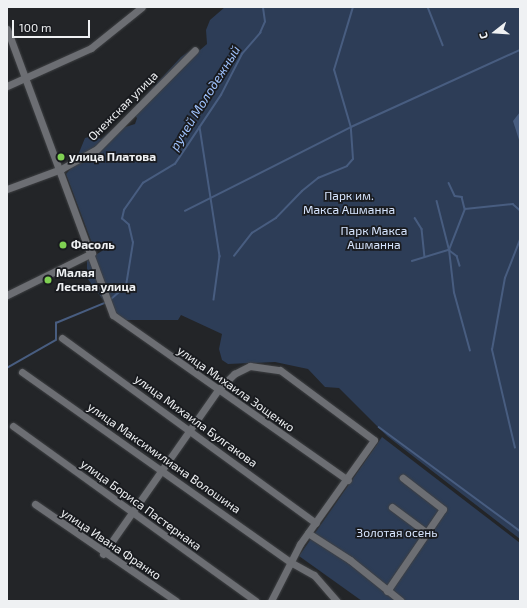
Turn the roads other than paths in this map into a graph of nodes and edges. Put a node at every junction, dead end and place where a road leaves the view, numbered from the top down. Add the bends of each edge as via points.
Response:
1 (142, 7) edge
2 (7, 29) edge
3 (195, 50) dead end
4 (26, 79) junction
5 (7, 86) edge
6 (61, 169) junction
7 (7, 189) edge
8 (92, 253) junction
9 (7, 295) edge
10 (62, 338) dead end
11 (22, 372) dead end
12 (218, 390) junction
13 (13, 426) dead end
14 (191, 431) junction
15 (163, 471) junction
16 (403, 478) dead end
17 (348, 480) junction
18 (34, 504) dead end
19 (392, 507) dead end
20 (133, 512) junction
21 (316, 523) junction
22 (308, 533) junction
23 (427, 533) junction
24 (103, 554) junction
25 (292, 564) junction
26 (387, 591) junction
27 (176, 601) edge
28 (256, 601) edge
29 (271, 601) edge
30 (337, 601) edge
31 (401, 601) edge

1 - 4 street via 91,48
2 - 4 street
3 - 6 street, Онежская улица via 97,149
4 - 5 street
4 - 6 street
6 - 7 street, Онежская улица
6 - 8 street
8 - 9 street
8 - 12 street, улица Михаила Зощенко via 113,315
10 - 14 street, улица Михаила Булгакова
11 - 15 street, улица Максимилиана Волошина
12 - 14 street
12 - 17 street, улица Михаила Зощенко
12 - 17 street via 234,374 250,366 280,370 374,440
13 - 20 street, улица Бориса Пастернака
14 - 15 street
14 - 21 street, улица Михаила Булгакова
15 - 20 street
15 - 25 street, улица Максимилиана Волошина
16 - 23 street via 443,509
17 - 21 street
18 - 24 street, улица Ивана Франко
19 - 23 street
20 - 24 street
20 - 28 street, улица Бориса Пастернака
21 - 22 street
22 - 25 street
22 - 26 street via 350,560
23 - 26 street
24 - 27 street, улица Ивана Франко
25 - 29 street
25 - 30 street, улица Максимилиана Волошина via 314,575
26 - 31 street

